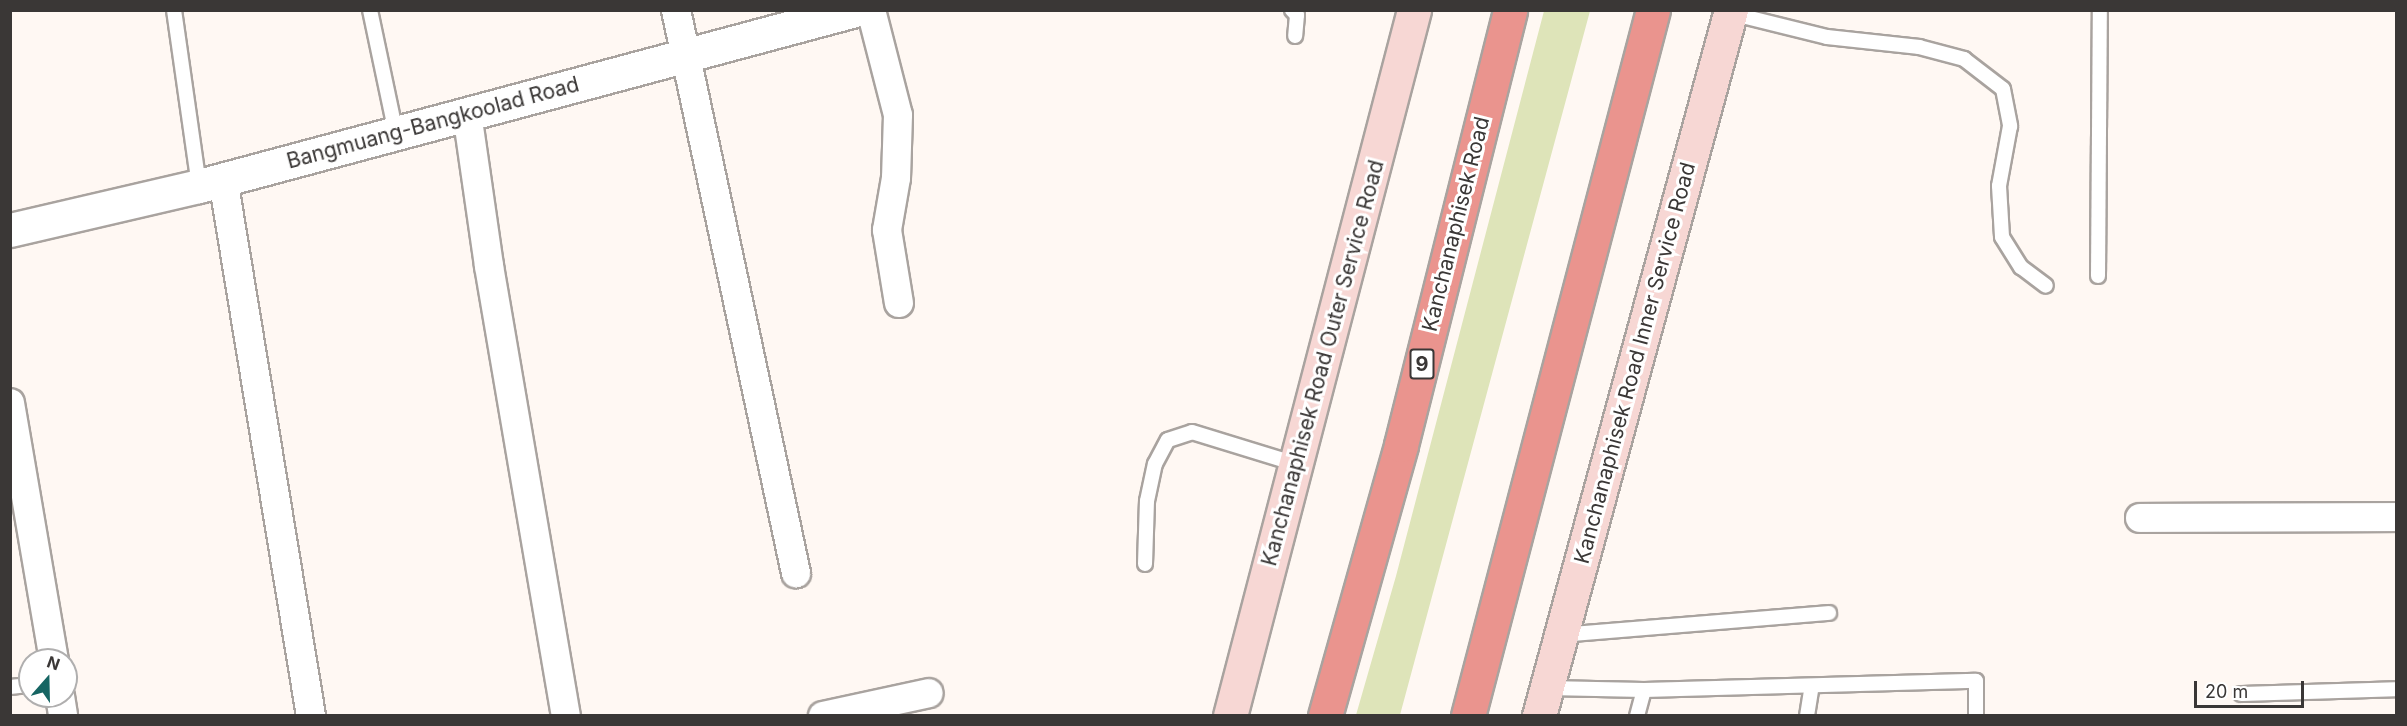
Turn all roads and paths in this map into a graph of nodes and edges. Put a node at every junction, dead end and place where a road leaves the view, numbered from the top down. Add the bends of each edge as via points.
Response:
1 (174, 10) edge
2 (370, 10) edge
3 (676, 10) edge
4 (870, 10) edge
5 (1292, 10) edge
6 (1414, 10) edge
7 (1510, 10) edge
8 (1653, 10) edge
9 (2100, 10) edge
10 (1731, 12) edge
11 (841, 13) edge
12 (1295, 36) dead end
13 (685, 56) junction
14 (467, 113) junction
15 (396, 133) junction
16 (211, 183) junction
17 (10, 230) edge
18 (2098, 276) dead end
19 (2046, 286) dead end
20 (899, 303) dead end
21 (10, 403) edge
22 (1297, 465) junction
23 (2397, 517) edge
24 (2140, 518) dead end
25 (1145, 564) dead end
26 (796, 573) dead end
27 (1828, 614) dead end
28 (1561, 635) junction
29 (52, 648) edge
30 (1812, 686) junction
31 (2397, 689) edge
32 (1644, 690) junction
33 (929, 693) dead end
34 (2241, 694) dead end
35 (1543, 702) edge
36 (311, 716) edge
37 (566, 716) edge
38 (823, 716) edge
39 (1230, 716) edge
40 (1325, 716) edge
41 (1468, 716) edge
42 (1637, 716) edge
43 (1807, 716) edge
44 (1976, 716) edge

1 - 16 lane
2 - 15 lane
3 - 13 street
4 - 20 street via 898,115 896,178 887,230
5 - 12 lane via 1297,15
6 - 22 main road, Kanchanaphisek Road Outer Service Road
7 - 40 highway, Kanchanaphisek Road / 9 via 1401,445
8 - 41 highway
9 - 18 lane
10 - 19 lane via 1827,38 1919,47 1964,59 2003,89 2010,126 1999,186 2002,237 2021,267
10 - 28 main road, Kanchanaphisek Road Inner Service Road
11 - 13 street, Bangmuang-Bangkoolad Road
13 - 14 street, Bangmuang-Bangkoolad Road
13 - 26 street
14 - 15 street, Bangmuang-Bangkoolad Road
14 - 37 street via 489,267
15 - 16 street, Bangmuang-Bangkoolad Road
16 - 17 street, Bangmuang-Bangkoolad Road
16 - 36 street
21 - 29 street
22 - 25 lane via 1192,432 1168,440 1155,464 1147,501
22 - 39 main road, Kanchanaphisek Road Outer Service Road
23 - 24 street
27 - 28 lane
28 - 35 main road, Kanchanaphisek Road Inner Service Road
30 - 32 lane
30 - 43 lane
30 - 44 lane via 1976,681
31 - 34 lane
32 - 35 lane
32 - 42 lane
33 - 38 street

